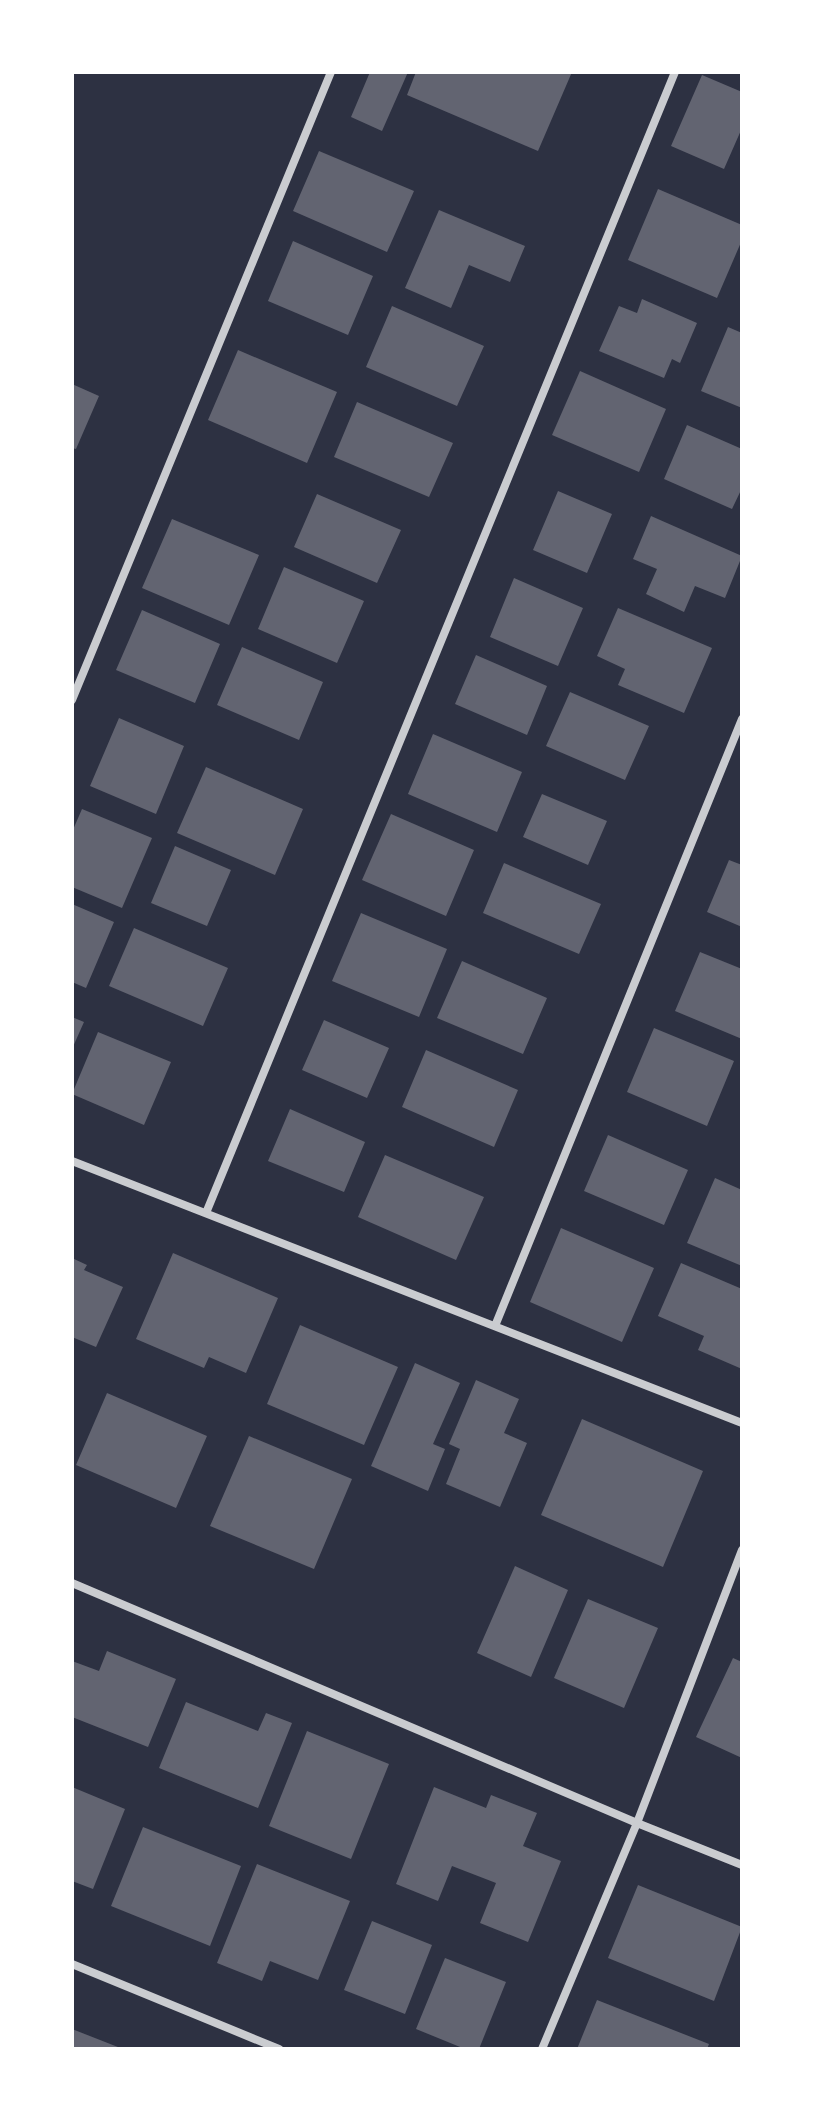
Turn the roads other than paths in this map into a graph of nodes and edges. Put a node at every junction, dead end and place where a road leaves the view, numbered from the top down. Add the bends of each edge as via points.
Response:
1 (331, 72) edge
2 (675, 72) edge
3 (72, 700) edge
4 (742, 719) edge
5 (72, 1161) edge
6 (206, 1213) junction
7 (495, 1326) junction
8 (742, 1423) edge
9 (742, 1550) edge
10 (72, 1583) edge
11 (637, 1823) junction
12 (742, 1865) edge
13 (72, 1964) edge
14 (279, 2049) edge
15 (542, 2049) edge

1 - 3 street
2 - 6 street
4 - 7 street
5 - 6 street
6 - 7 street
7 - 8 street
9 - 11 street
10 - 11 street
11 - 12 street
11 - 15 street
13 - 14 street

